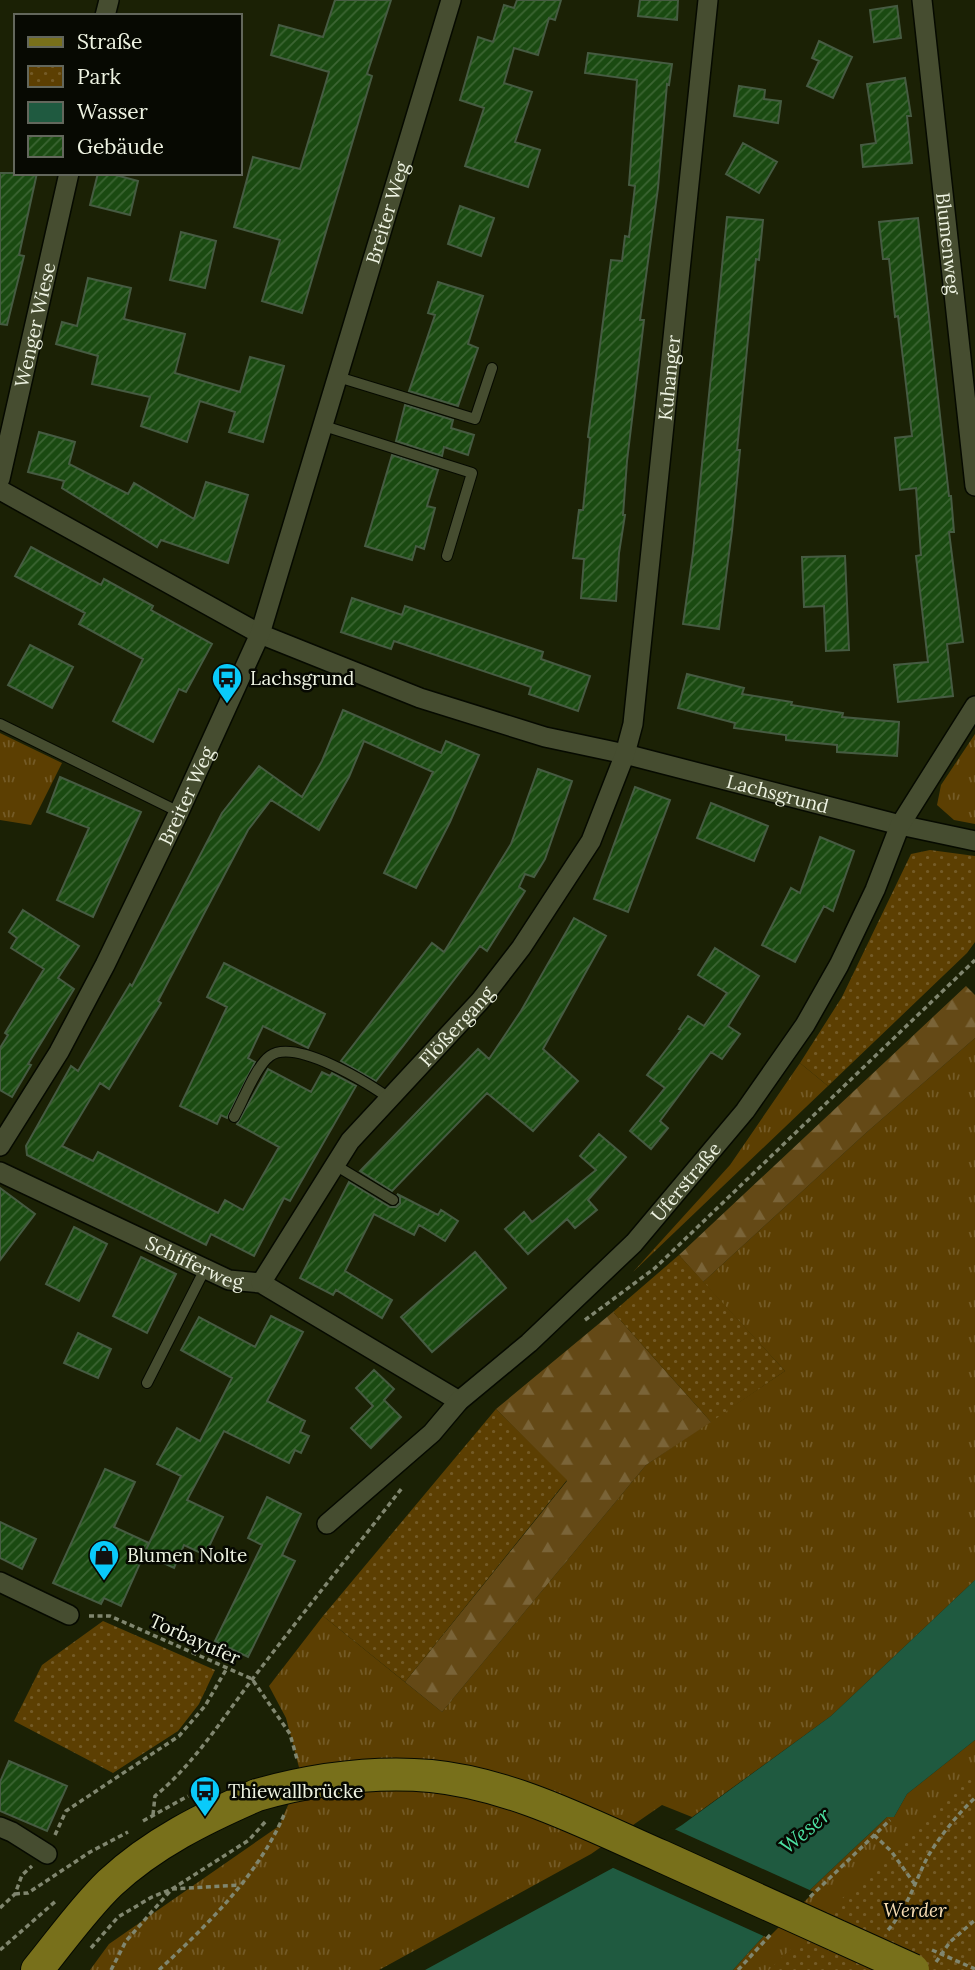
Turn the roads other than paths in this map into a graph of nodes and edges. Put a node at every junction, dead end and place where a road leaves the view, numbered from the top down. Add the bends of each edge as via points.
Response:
1 (451, 0) edge
2 (708, 0) edge
3 (922, 0) edge
4 (69, 175) edge
5 (492, 368) dead end
6 (338, 377) junction
7 (324, 426) junction
8 (0, 478) edge
9 (975, 486) edge
10 (0, 490) edge
11 (447, 556) dead end
12 (260, 634) junction
13 (975, 706) edge
14 (0, 724) edge
15 (625, 754) junction
16 (179, 812) junction
17 (900, 825) junction
18 (975, 841) edge
19 (390, 1099) junction
20 (234, 1117) dead end
21 (0, 1146) edge
22 (335, 1165) junction
23 (0, 1172) edge
24 (393, 1200) dead end
25 (205, 1269) junction
26 (261, 1283) junction
27 (147, 1383) dead end
28 (459, 1401) junction
29 (327, 1524) dead end
30 (0, 1582) edge
31 (69, 1615) road end
32 (0, 1827) edge
33 (47, 1854) road end
34 (37, 1970) edge
35 (913, 1970) edge

1 - 6 street, Breiter Weg
2 - 15 street, Kuhanger via 633,724
3 - 9 street, Blumenweg
4 - 8 street, Wenger Wiese
5 - 6 lane via 475,419
6 - 7 street, Breiter Weg
7 - 11 lane via 472,473
7 - 12 street, Breiter Weg
10 - 12 street, Lachsgrund
12 - 15 street, Lachsgrund via 420,698 545,737
12 - 16 street, Breiter Weg
13 - 17 street
14 - 16 lane
15 - 17 street, Lachsgrund
15 - 19 street, Flößergang via 591,841 521,948 480,1001
16 - 21 street, Breiter Weg via 59,1052
17 - 18 street
17 - 28 street, Uferstraße via 839,965 805,1025 745,1111 634,1243 529,1343
19 - 20 lane via 328,1063 282,1052 263,1062
19 - 22 street, Flößergang via 350,1141
22 - 24 lane
22 - 26 street, Flößergang
23 - 25 street, Schifferweg
25 - 26 street, Schifferweg via 229,1280
25 - 27 lane
26 - 28 street, Schifferweg
28 - 29 street, Uferstraße via 432,1433
30 - 31 street
32 - 33 street
34 - 35 main road, bridge via 108,1884 160,1843 205,1818 262,1808 289,1786 385,1774 482,1785 569,1815

